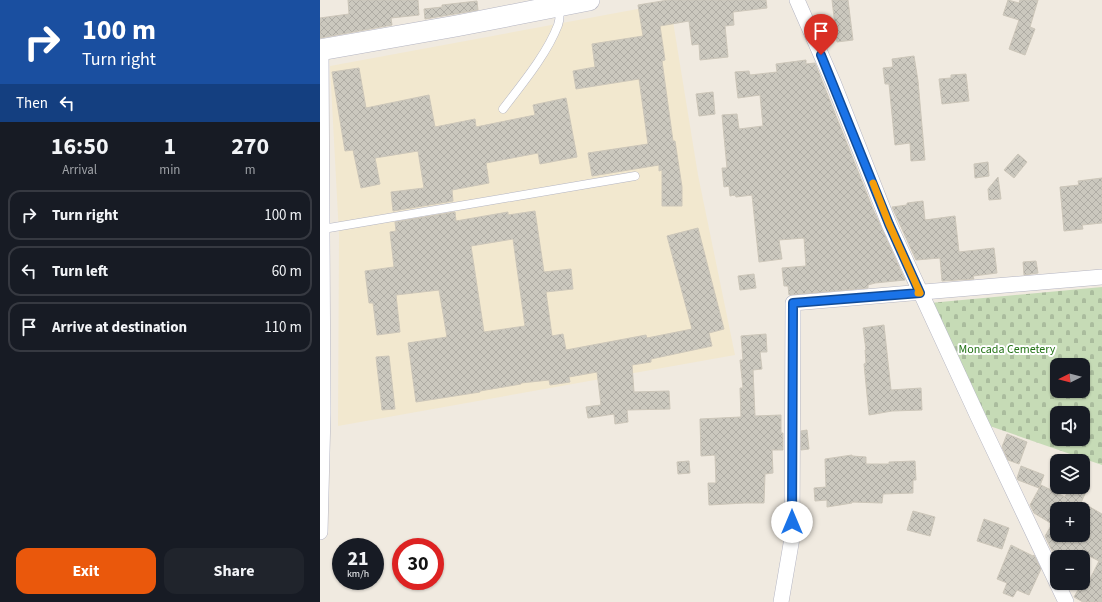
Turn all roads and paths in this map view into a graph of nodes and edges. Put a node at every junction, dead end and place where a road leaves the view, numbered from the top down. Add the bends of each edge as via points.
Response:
1 (589, 0) edge
2 (797, 0) edge
3 (560, 6) junction
4 (321, 50) edge
5 (503, 109) dead end
6 (635, 176) dead end
7 (323, 229) junction
8 (1102, 276) edge
9 (920, 293) junction
10 (320, 532) edge
11 (780, 602) edge
12 (1066, 602) edge

1 - 3 street
2 - 9 street
3 - 4 street
3 - 5 lane via 560,18 551,38 531,72
4 - 7 street
6 - 7 lane
7 - 10 street
8 - 9 street
9 - 11 street via 793,303 792,538
9 - 12 street

